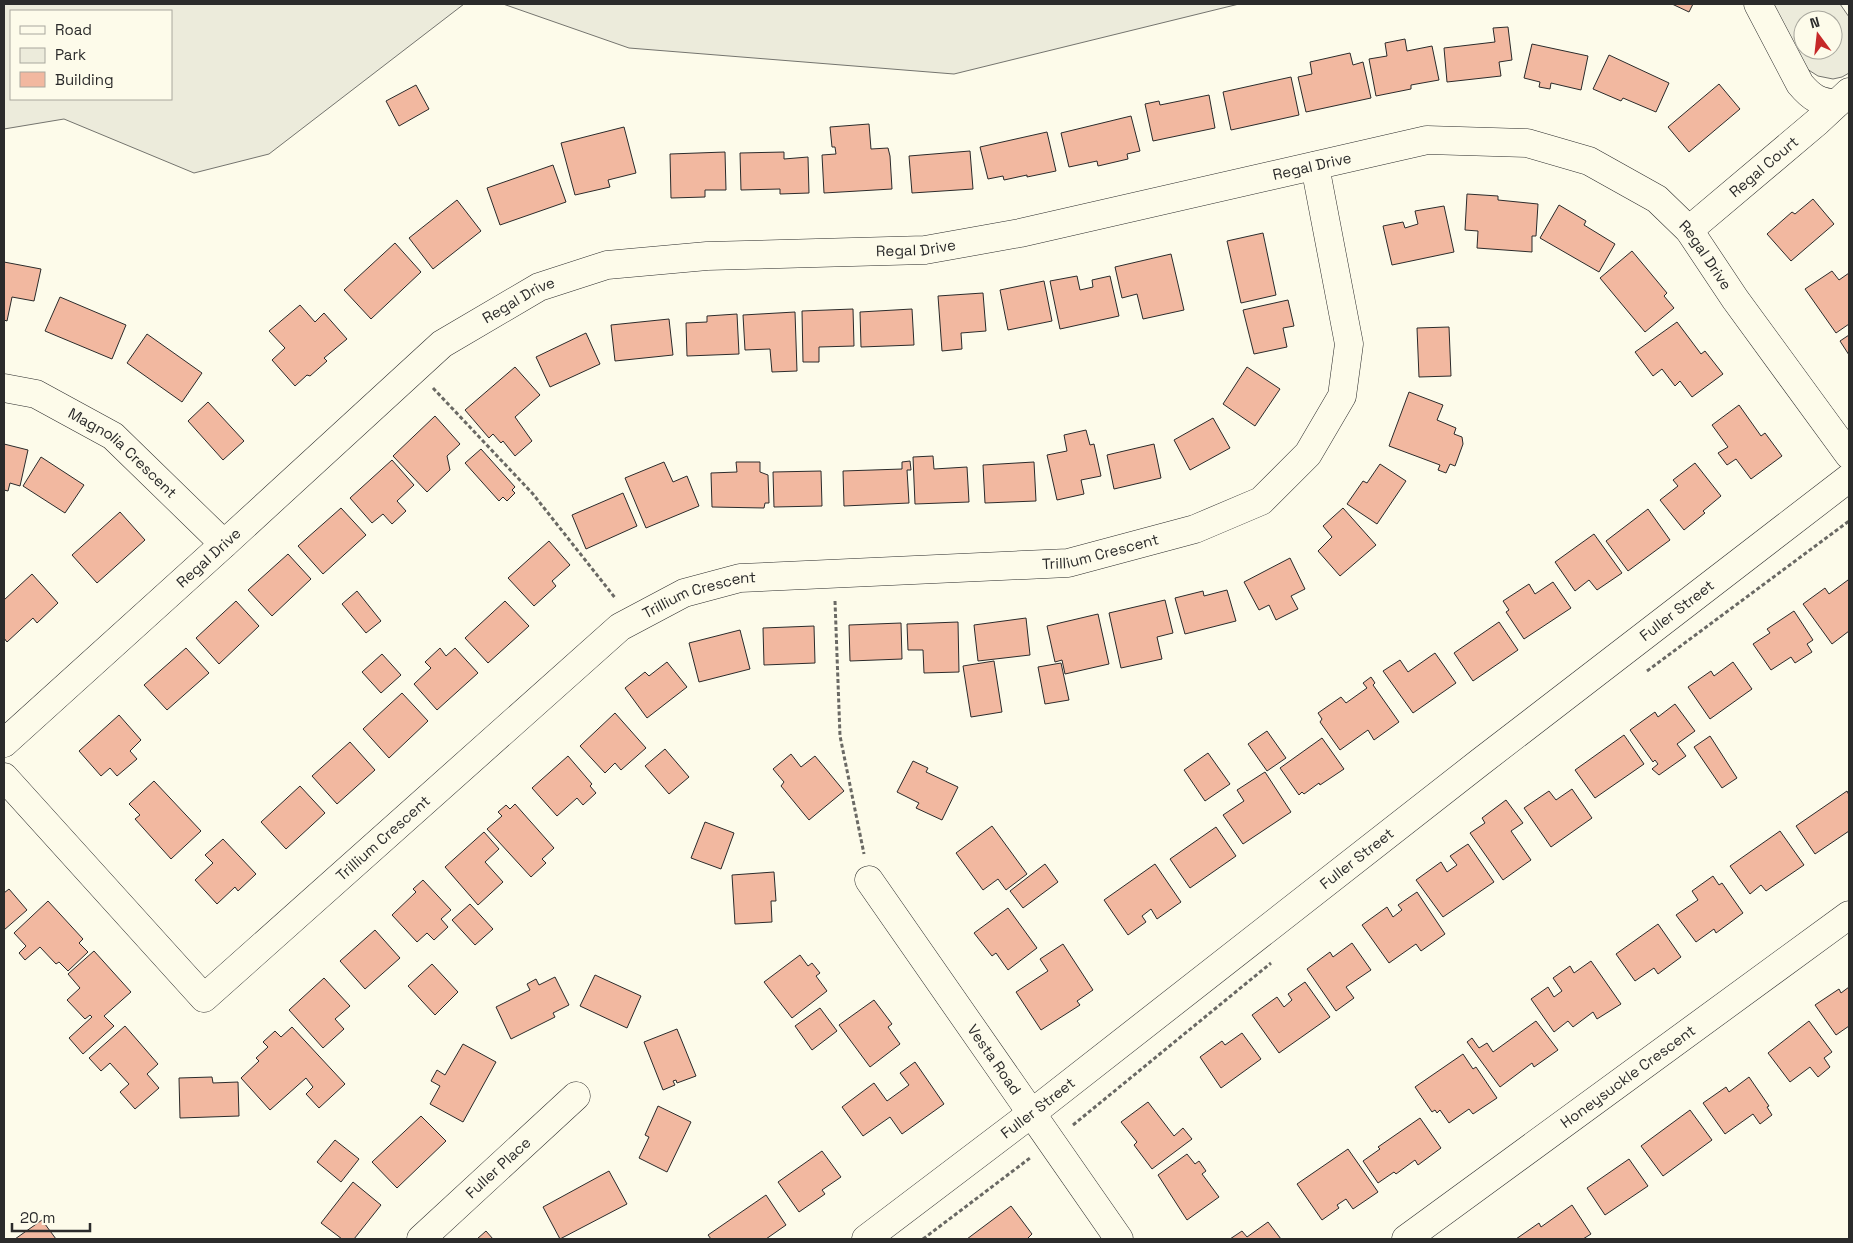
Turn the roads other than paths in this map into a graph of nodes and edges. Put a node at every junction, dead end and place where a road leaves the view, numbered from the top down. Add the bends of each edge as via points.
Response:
1 (1758, 4) edge
2 (1843, 97) edge
3 (1315, 166) junction
4 (1689, 230) junction
5 (4, 388) edge
6 (1849, 455) edge
7 (1849, 478) edge
8 (224, 544) junction
9 (4, 743) edge
10 (4, 776) edge
11 (869, 880) road end
12 (1849, 915) edge
13 (576, 1096) dead end
14 (1032, 1113) junction
15 (421, 1239) edge
16 (866, 1239) edge
17 (1119, 1239) edge
18 (1406, 1239) edge

1 - 2 street, Regal Court via 1810,95 1818,101
2 - 4 street, Regal Court
3 - 4 street, Regal Drive via 1427,140 1527,143 1589,161 1657,199
3 - 8 street, Regal Drive via 1020,234 924,250 707,256 607,265 539,287 442,344
3 - 10 street, Trillium Crescent via 1349,344 1342,396 1308,454 1261,501 1195,529 1068,563 740,578 684,593 620,627 204,998
4 - 6 street, Regal Drive
5 - 8 street, Magnolia Crescent via 36,394 113,436
7 - 14 street, Fuller Street via 1478,763
8 - 9 street, Regal Drive
11 - 14 street, Vesta Road
12 - 18 street, Honeysuckle Crescent
13 - 15 street, Fuller Place
14 - 16 street, Fuller Street
14 - 17 street, Vesta Road

